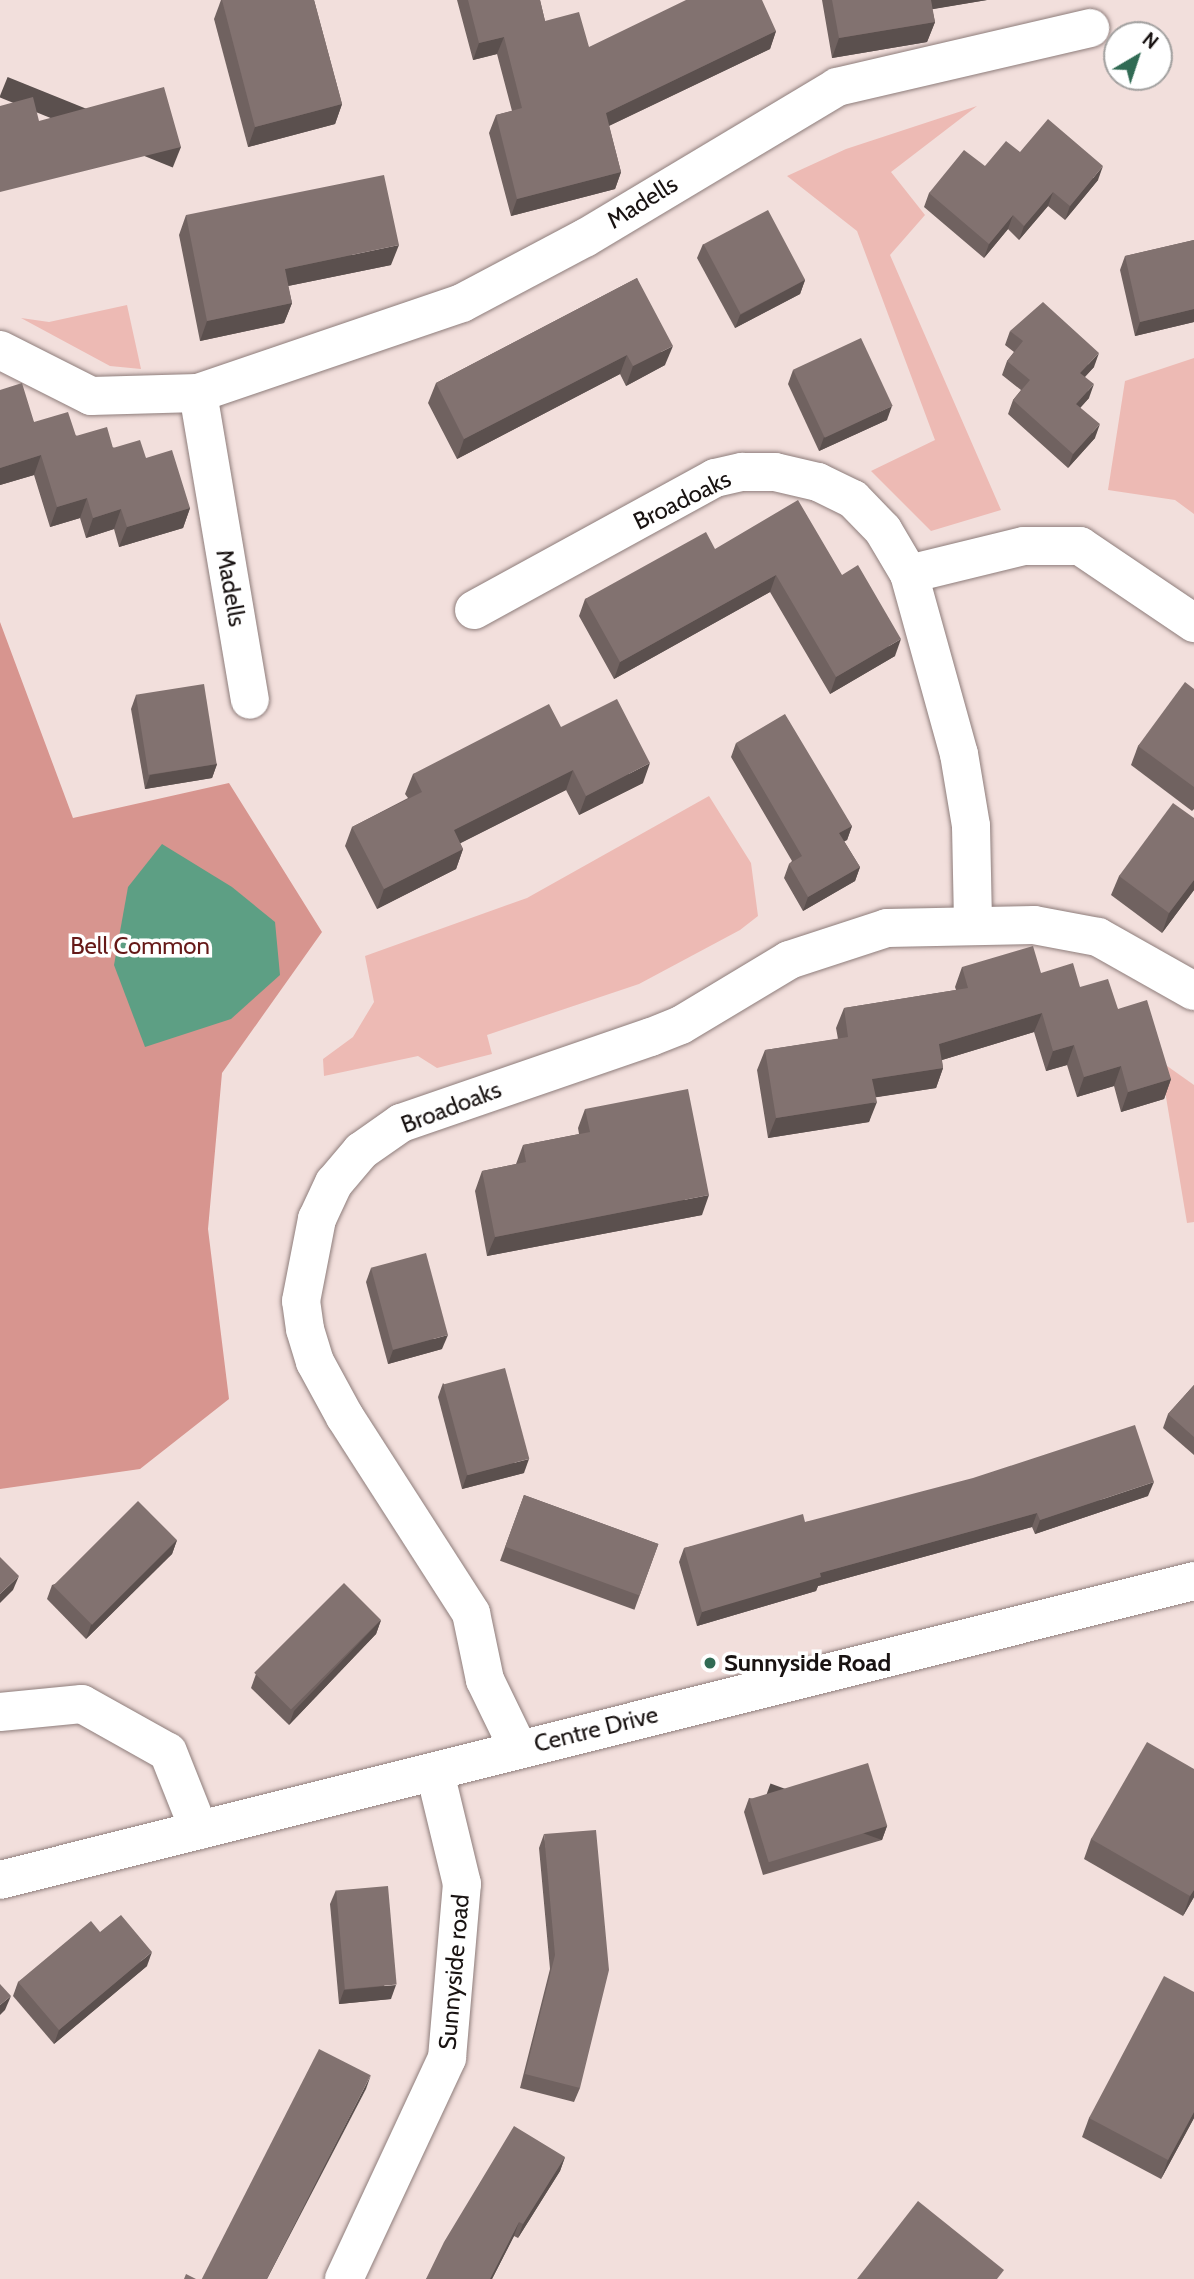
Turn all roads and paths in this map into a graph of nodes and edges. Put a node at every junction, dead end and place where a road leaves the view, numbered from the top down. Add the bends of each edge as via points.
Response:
1 (1090, 28) dead end
2 (0, 350) edge
3 (198, 393) junction
4 (908, 574) junction
5 (474, 610) dead end
6 (1194, 623) edge
7 (250, 700) dead end
8 (972, 925) junction
9 (1194, 992) edge
10 (1194, 1581) edge
11 (0, 1712) edge
12 (518, 1748) junction
13 (435, 1772) junction
14 (199, 1830) junction
15 (0, 1880) edge
16 (344, 2279) edge

1 - 3 street, Madells via 837,87 585,237 462,303
2 - 3 street, Madells via 91,396
3 - 7 street, Madells
4 - 5 street, Broadoaks via 883,530 853,499 818,482 775,472 742,472 715,478
4 - 6 street via 1024,546 1080,546
4 - 8 street, Broadoaks via 959,754 971,826
8 - 9 street, Broadoaks via 1034,925 1098,937
8 - 12 street, Broadoaks via 887,928 789,960 671,1029 401,1123 360,1152 334,1183 317,1219 301,1300 315,1362 471,1613 485,1681
10 - 12 street, Centre Drive
11 - 14 street via 82,1704 168,1752
12 - 13 street, Centre Drive
13 - 14 street, Centre Drive
13 - 16 street, Sunnyside road via 462,1884 447,2059
14 - 15 street, Centre Drive

